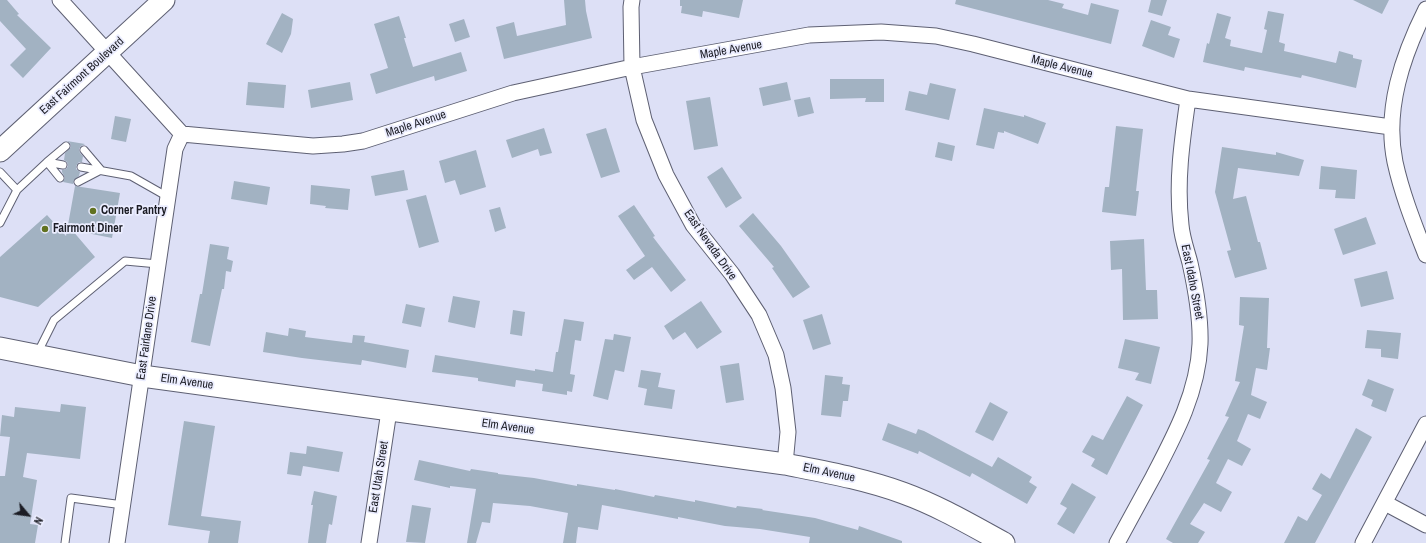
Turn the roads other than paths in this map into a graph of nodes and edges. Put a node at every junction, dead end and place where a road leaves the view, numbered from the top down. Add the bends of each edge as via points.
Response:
1 (60, 0) edge
2 (164, 0) edge
3 (632, 0) edge
4 (1426, 9) edge
5 (109, 52) junction
6 (632, 67) junction
7 (1188, 99) junction
8 (1391, 128) junction
9 (182, 134) junction
10 (66, 146) dead end
11 (84, 150) dead end
12 (0, 151) edge
13 (47, 162) junction
14 (63, 165) dead end
15 (81, 167) dead end
16 (101, 170) junction
17 (0, 172) edge
18 (60, 178) dead end
19 (78, 182) dead end
20 (17, 190) junction
21 (168, 197) junction
22 (0, 223) edge
23 (1426, 254) edge
24 (158, 264) junction
25 (0, 348) edge
26 (36, 355) junction
27 (142, 376) junction
28 (389, 410) junction
29 (1426, 424) edge
30 (784, 464) junction
31 (1385, 503) junction
32 (123, 505) junction
33 (1426, 525) edge
34 (65, 543) edge
35 (117, 543) edge
36 (370, 543) edge
37 (1004, 543) edge
38 (1116, 543) edge
39 (1363, 543) edge

1 - 5 street
2 - 5 street, East Fairmont Boulevard
3 - 6 street, East Nevada Drive
4 - 8 street via 1414,32 1399,76
5 - 9 street
5 - 12 street, East Fairmont Boulevard
6 - 7 street, Maple Avenue via 809,35 881,32 936,36 973,44
6 - 9 street, Maple Avenue via 513,93 363,141 343,144 313,146
6 - 30 street, East Nevada Drive via 644,120 666,175 693,225 732,274 759,315 776,355 784,388 788,432
7 - 8 street, Maple Avenue
7 - 38 street, East Idaho Street via 1181,146 1179,186 1181,227 1195,284 1200,318 1196,378 1186,409 1166,452
8 - 23 street via 1401,184
9 - 21 street, East Fairlane Drive via 176,149
10 - 13 lane
11 - 16 lane
13 - 14 lane
13 - 18 lane
13 - 20 lane
15 - 16 lane
16 - 19 lane
16 - 21 lane via 131,176
17 - 20 lane
20 - 22 lane
21 - 24 street, East Fairlane Drive
24 - 26 lane via 125,261 54,320
24 - 27 street, East Fairlane Drive
25 - 26 street, Elm Avenue
26 - 27 street, Elm Avenue
27 - 28 street, Elm Avenue
27 - 32 street, East Fairlane Drive
28 - 30 street, Elm Avenue
28 - 36 street, East Utah Street
29 - 31 street
30 - 37 street, Elm Avenue via 847,476 904,493 941,509
31 - 33 street
31 - 39 street
32 - 34 lane via 71,498
32 - 35 street, East Fairlane Drive

